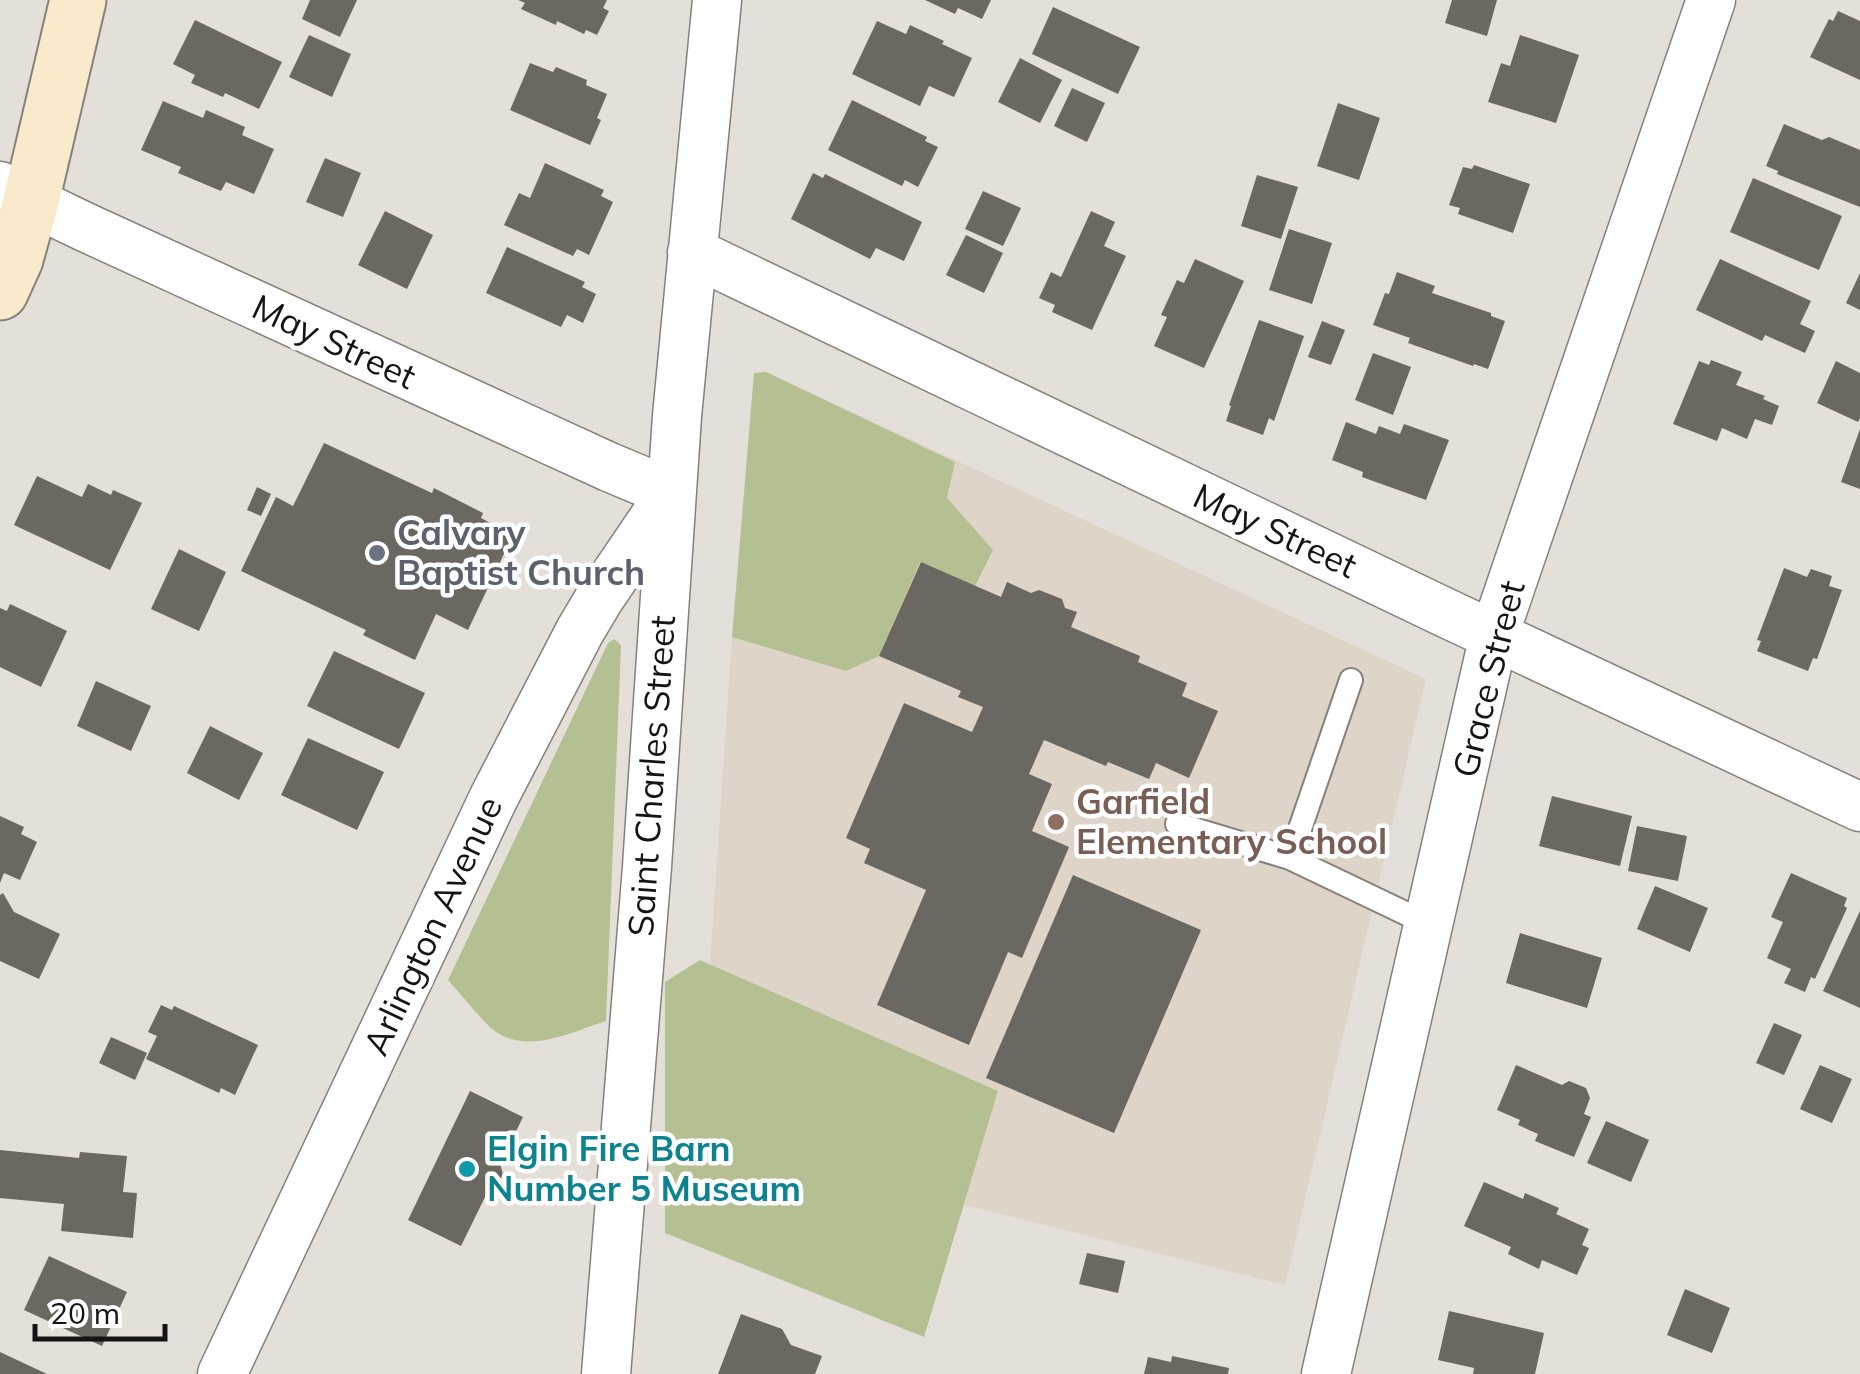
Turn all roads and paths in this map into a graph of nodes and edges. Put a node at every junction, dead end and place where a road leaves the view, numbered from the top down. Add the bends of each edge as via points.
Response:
1 (78, 0) edge
2 (717, 0) edge
3 (1711, 0) edge
4 (16, 194) edge
5 (692, 252) junction
6 (0, 292) edge
7 (671, 493) junction
8 (1494, 635) junction
9 (1351, 680) dead end
10 (1860, 807) edge
11 (1177, 824) dead end
12 (1290, 858) junction
13 (1430, 925) junction
14 (222, 1374) edge
15 (606, 1374) edge
16 (1326, 1374) edge

1 - 4 main road
2 - 5 street, Saint Charles Street
3 - 8 street, Grace Street
4 - 6 main road via 16,258
4 - 7 street, May Street
5 - 7 street, Saint Charles Street
5 - 8 street, May Street
7 - 14 street, Arlington Avenue via 599,598 494,797
7 - 15 street, Saint Charles Street
8 - 10 street, May Street
8 - 13 street, Grace Street
9 - 12 lane
11 - 12 lane
12 - 13 lane
13 - 16 street, Grace Street

